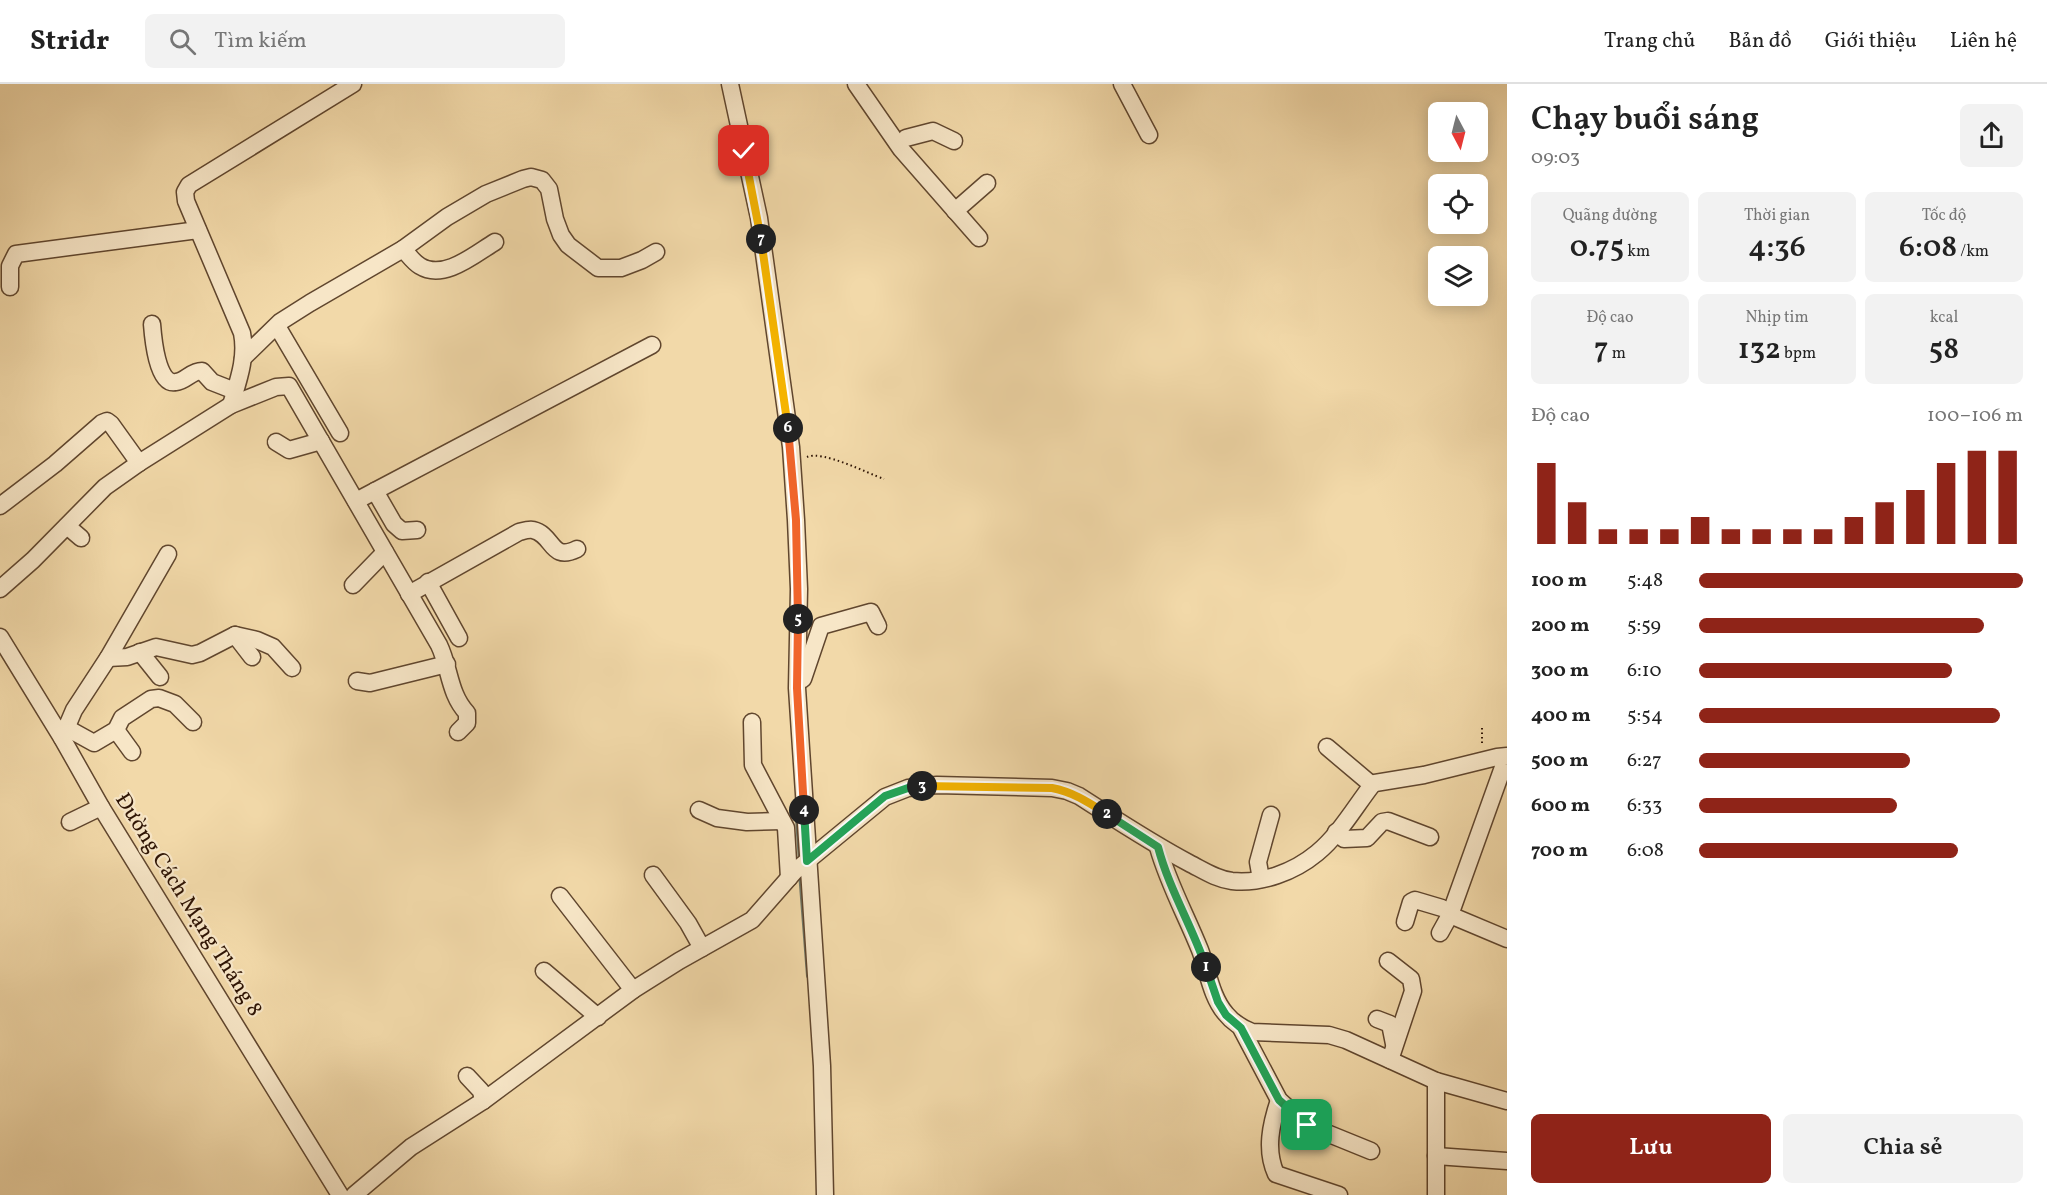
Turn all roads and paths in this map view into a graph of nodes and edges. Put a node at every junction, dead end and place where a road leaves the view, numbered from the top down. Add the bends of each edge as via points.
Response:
1 (730, 84) edge
2 (856, 84) edge
3 (1122, 84) edge
4 (342, 87) edge
5 (1149, 135) dead end
6 (901, 139) junction
7 (954, 141) dead end
8 (987, 183) dead end
9 (956, 211) junction
10 (198, 230) junction
11 (979, 238) dead end
12 (495, 242) dead end
13 (403, 249) junction
14 (656, 252) dead end
15 (10, 287) dead end
16 (152, 324) dead end
17 (277, 326) junction
18 (652, 345) dead end
19 (243, 358) junction
20 (233, 398) junction
21 (340, 433) dead end
22 (321, 441) junction
23 (276, 442) dead end
24 (139, 463) junction
25 (804, 464) dead end
26 (884, 479) dead end
27 (375, 491) junction
28 (356, 501) junction
29 (0, 506) edge
30 (67, 526) junction
31 (417, 530) dead end
32 (81, 538) dead end
33 (577, 549) dead end
34 (385, 552) junction
35 (168, 554) dead end
36 (428, 582) junction
37 (353, 585) dead end
38 (0, 589) edge
39 (409, 594) junction
40 (878, 626) dead end
41 (235, 635) junction
42 (0, 637) edge
43 (459, 638) dead end
44 (140, 652) junction
45 (252, 657) dead end
46 (108, 658) junction
47 (447, 664) junction
48 (292, 668) dead end
49 (160, 677) dead end
50 (357, 681) dead end
51 (797, 688) junction
52 (193, 722) dead end
53 (752, 722) dead end
54 (116, 730) junction
55 (459, 732) dead end
56 (64, 733) junction
57 (1327, 747) dead end
58 (132, 752) dead end
59 (1372, 785) junction
60 (101, 807) junction
61 (699, 810) dead end
62 (1270, 815) dead end
63 (782, 821) junction
64 (70, 822) dead end
65 (1336, 832) junction
66 (1430, 837) dead end
67 (1158, 847) junction
68 (799, 868) junction
69 (653, 875) dead end
70 (1261, 879) junction
71 (560, 896) dead end
72 (1448, 911) junction
73 (1405, 922) dead end
74 (1440, 933) dead end
75 (1507, 939) edge
76 (702, 948) junction
77 (1389, 961) dead end
78 (544, 971) dead end
79 (633, 990) junction
80 (598, 1017) junction
81 (1377, 1019) dead end
82 (1241, 1028) junction
83 (1392, 1054) junction
84 (467, 1076) dead end
85 (1437, 1081) junction
86 (1279, 1100) junction
87 (483, 1101) junction
88 (1507, 1101) edge
89 (1371, 1150) dead end
90 (1436, 1156) junction
91 (1507, 1161) edge
92 (340, 1195) edge
93 (354, 1195) edge
94 (825, 1195) edge
95 (1339, 1195) edge
96 (1436, 1195) edge

1 - 51 street via 759,218 791,447 798,555
2 - 6 street
3 - 5 street
4 - 10 street via 189,185 186,201
6 - 7 street via 933,131
6 - 9 street
8 - 9 street
9 - 11 street
10 - 15 street via 16,254 10,266
10 - 19 street via 242,333
12 - 13 street via 438,271 419,265
13 - 14 street via 486,194 531,177 542,180 549,189 555,219 568,245 598,268 621,268
13 - 17 street
16 - 20 street via 160,369 168,382 178,382 202,371
17 - 19 street
17 - 21 street
18 - 27 street
19 - 20 street
20 - 22 street via 289,386
20 - 24 street
22 - 23 street via 289,450
22 - 28 street
24 - 29 street via 107,421
24 - 30 street via 105,487
25 - 26 path via 811,455 824,457
27 - 28 street
27 - 31 street via 394,524 402,531
28 - 34 street
30 - 32 street
30 - 38 street
33 - 36 street via 562,553 533,530 519,532
34 - 37 street
34 - 39 street
35 - 46 street
36 - 39 street
36 - 43 street
39 - 47 street
40 - 51 street via 871,612 821,626
41 - 44 street via 192,655 162,647
41 - 45 street
41 - 48 street via 273,647
42 - 56 street, Đường Cách Mạng Tháng 8
44 - 46 street
44 - 49 street
46 - 56 street via 74,710
47 - 50 street via 370,683
47 - 55 street via 458,702 467,713 467,723
51 - 68 street
52 - 54 street via 175,704 159,698 122,718
53 - 63 street via 753,765
54 - 56 street via 90,743
54 - 58 street
56 - 60 street, Đường Cách Mạng Tháng 8
57 - 59 street
59 - 65 street
59 - 72 street via 1507,756
60 - 64 street
60 - 92 street, Đường Cách Mạng Tháng 8
61 - 63 street via 717,819
62 - 70 street via 1258,862
63 - 68 street
65 - 66 street via 1344,839 1367,838 1388,821
65 - 70 street via 1297,867
67 - 68 street via 1067,791 908,788 885,796
67 - 70 street via 1214,876
67 - 82 street via 1218,1002
68 - 76 street via 752,920
68 - 94 street via 822,1066
69 - 76 street
71 - 79 street
72 - 73 street via 1415,900
72 - 74 street
72 - 75 street
76 - 79 street
77 - 83 street via 1413,983
78 - 80 street
79 - 80 street
80 - 87 street
81 - 83 street via 1390,1024
82 - 83 street via 1252,1032 1329,1035
82 - 86 street
83 - 85 street
84 - 87 street via 481,1091
85 - 88 street
85 - 90 street
86 - 89 street via 1307,1125
86 - 95 street via 1269,1137 1276,1174
87 - 93 street via 411,1147
90 - 91 street
90 - 96 street

